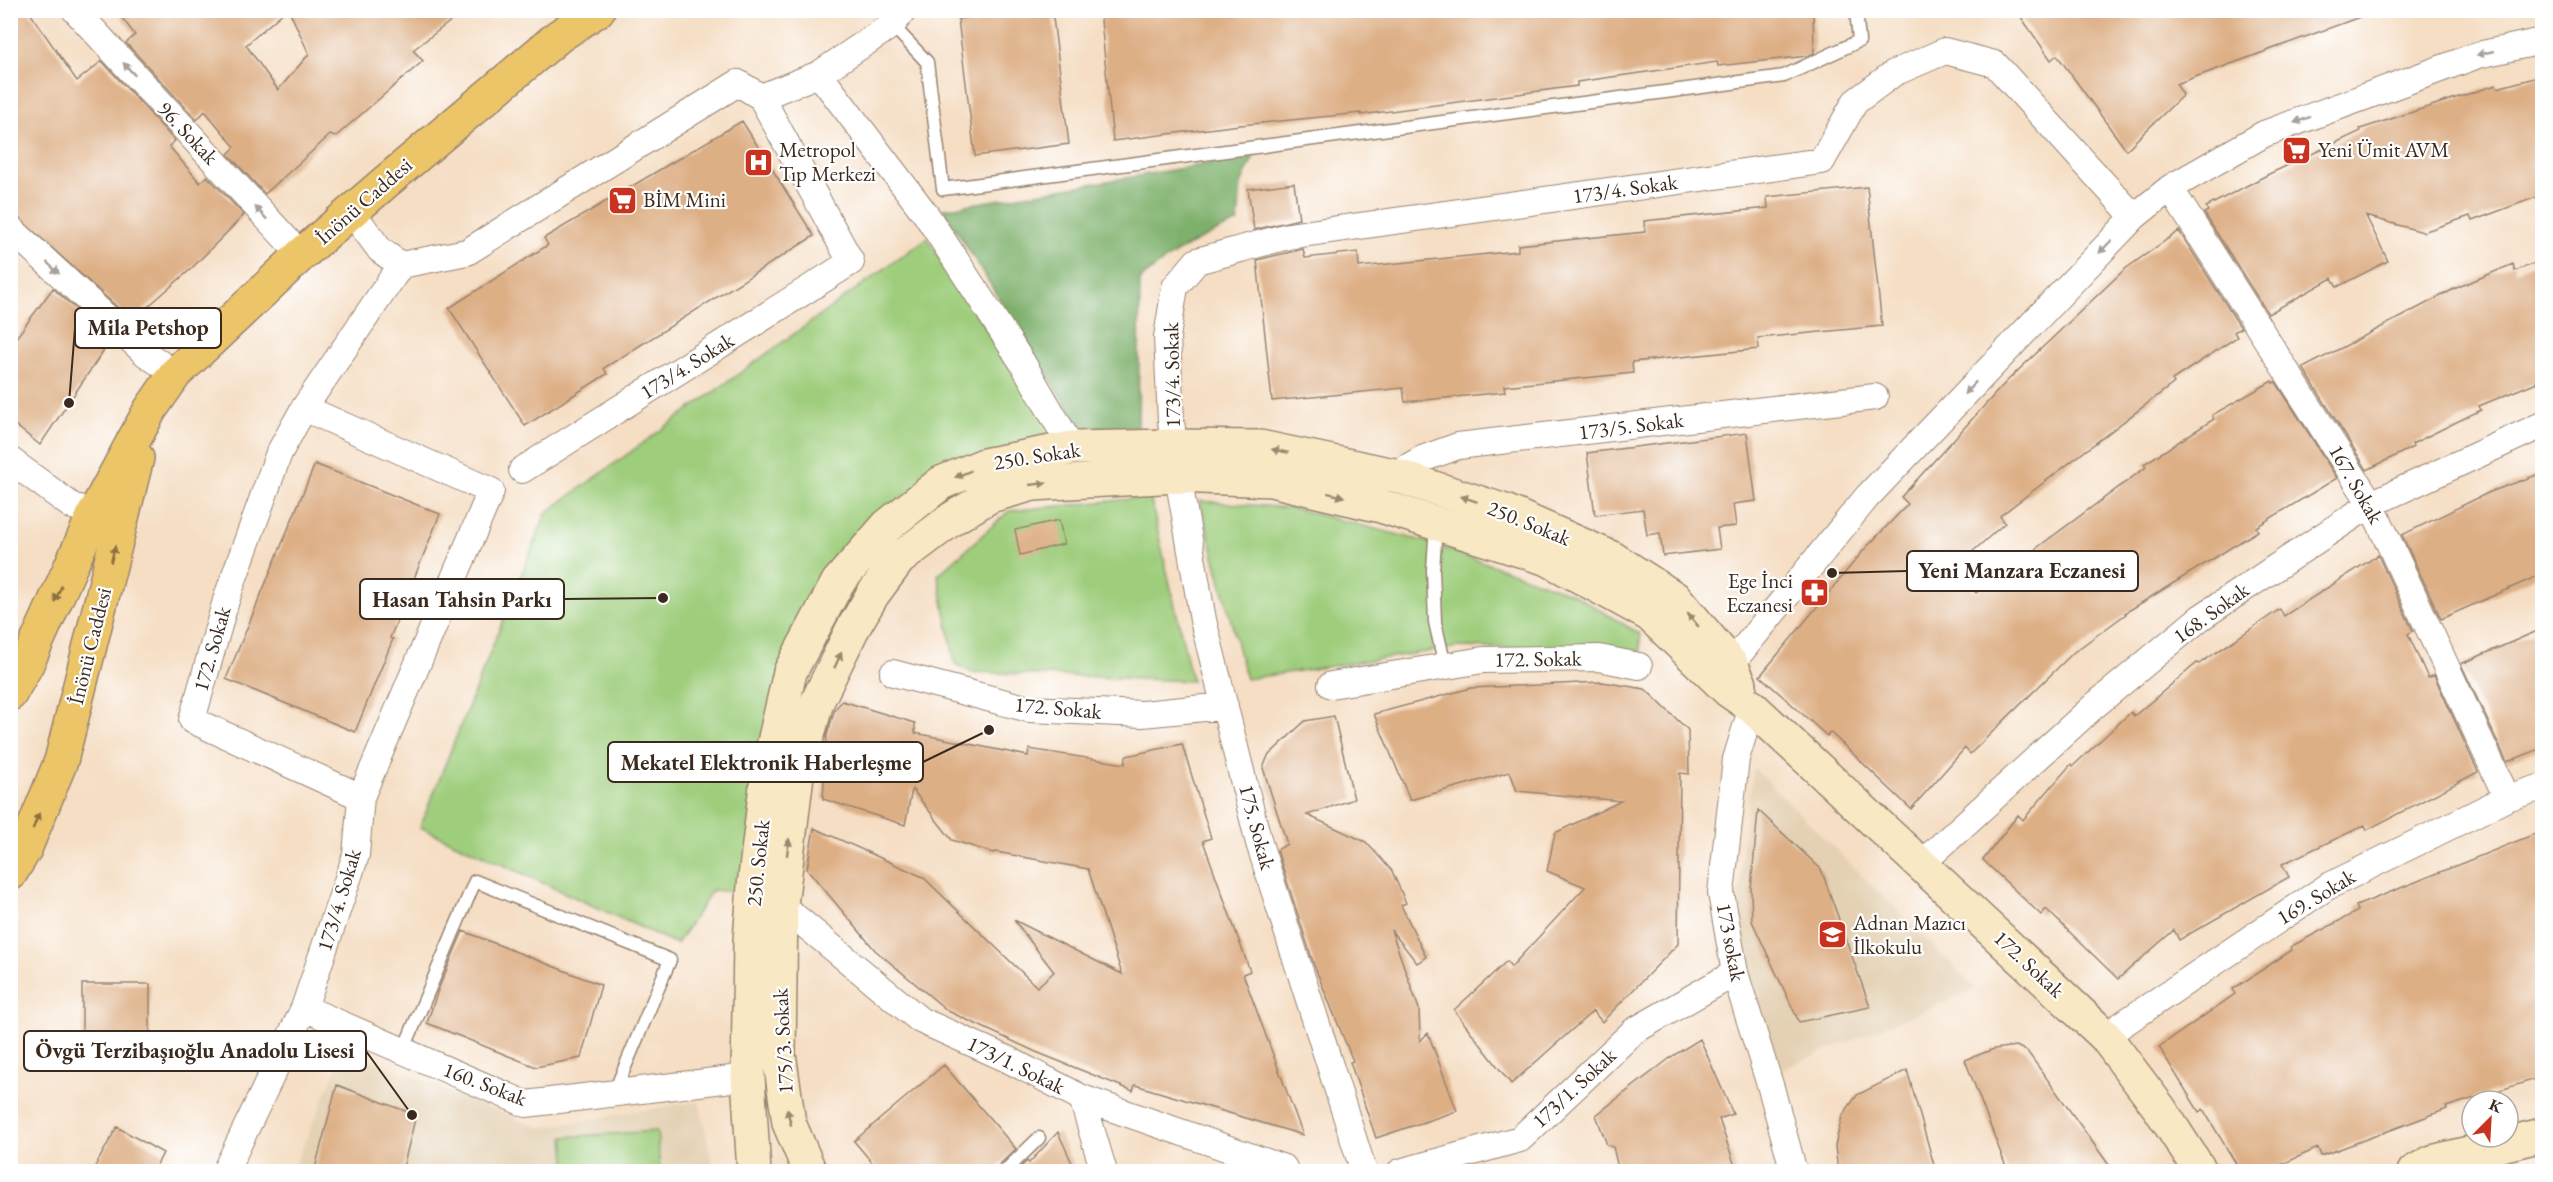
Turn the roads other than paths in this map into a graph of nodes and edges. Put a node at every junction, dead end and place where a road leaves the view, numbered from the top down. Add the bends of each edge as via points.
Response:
1 (75, 10) edge
2 (598, 10) edge
3 (1856, 10) edge
4 (898, 18) edge
5 (2542, 41) edge
6 (819, 74) junction
7 (761, 97) junction
8 (2170, 188) junction
9 (352, 212) junction
10 (2134, 217) junction
11 (10, 228) edge
12 (301, 255) junction
13 (401, 265) junction
14 (175, 374) junction
15 (1875, 397) dead end
16 (304, 408) junction
17 (150, 410) junction
18 (2542, 425) edge
19 (1072, 448) junction
20 (10, 460) edge
21 (1176, 461) junction
22 (522, 470) dead end
23 (1394, 475) junction
24 (2371, 504) junction
25 (1381, 506) junction
26 (95, 512) junction
27 (1436, 524) junction
28 (1731, 664) junction
29 (1445, 666) junction
30 (1639, 666) dead end
31 (893, 673) dead end
32 (1330, 685) dead end
33 (10, 694) edge
34 (1225, 706) junction
35 (1752, 707) junction
36 (2542, 787) edge
37 (361, 797) junction
38 (2506, 798) junction
39 (1921, 864) junction
40 (10, 874) edge
41 (781, 905) junction
42 (1735, 973) junction
43 (304, 1008) junction
44 (2105, 1036) junction
45 (403, 1051) junction
46 (748, 1077) junction
47 (614, 1094) junction
48 (1082, 1098) junction
49 (2542, 1135) edge
50 (1039, 1138) dead end
51 (1284, 1168) dead end
52 (225, 1172) edge
53 (754, 1172) edge
54 (810, 1172) edge
55 (1004, 1172) edge
56 (1104, 1172) edge
57 (1364, 1172) edge
58 (1400, 1172) edge
59 (1794, 1172) edge
60 (2201, 1172) edge
61 (2414, 1172) edge

12 -> 1 street, 96. Sokak
2 - 9 main road, İnönü Caddesi via 559,36
3 - 4 lane via 1859,42 1784,76 943,189 927,62
4 - 6 street
5 -> 8 street via 2478,55 2264,134
6 - 7 street
6 - 19 street via 927,216 1022,362
7 - 13 street via 738,83 467,252
7 - 22 street, 173/4. Sokak via 851,262
8 - 10 street
8 - 24 street, 167. Sokak
9 - 12 main road, İnönü Caddesi
9 - 13 street via 380,250
10 - 21 street, 173/4. Sokak via 1995,64 1945,51 1894,73 1856,102 1821,161 1288,236 1197,261 1175,287 1167,337
10 -> 28 street via 1867,496
11 -> 14 street via 145,353
12 - 14 main road, İnönü Caddesi
13 - 16 street, 172. Sokak
14 - 17 main road, İnönü Caddesi
15 - 23 street, 173/5. Sokak via 1458,446 1422,459
16 - 37 street, 172. Sokak via 279,453 232,583 192,720
16 - 37 street, 173/4. Sokak via 491,491
17 - 26 main road, İnönü Caddesi
40 -> 17 main road, İnönü Caddesi via 25,849 61,761
18 - 24 street, 168. Sokak
19 - 21 main road, 250. Sokak
19 -> 46 main road, 250. Sokak via 984,465 941,483 887,526 838,582 810,631 790,672 768,769 750,941
20 - 26 street via 72,506
23 -> 21 main road, 250. Sokak via 1260,447
21 -> 25 main road, 250. Sokak
21 - 34 street, 175. Sokak via 1203,620
41 -> 21 main road, 250. Sokak via 797,775 818,702 852,630 899,559 990,496 1033,484
23 - 25 main road
28 -> 23 main road, 250. Sokak via 1676,599 1612,558 1505,511
24 - 38 street, 167. Sokak
24 - 39 street, 168. Sokak via 2200,618 2094,706
25 - 27 main road, 250. Sokak
26 -> 33 main road, İnönü Caddesi
27 - 29 lane via 1435,622
27 - 35 main road, 250. Sokak via 1548,559 1650,615 1729,691
28 - 35 main road
29 - 30 street, 172. Sokak via 1483,660 1599,658
29 - 32 street, 172. Sokak
31 - 34 street, 172. Sokak via 1029,709 1142,714
34 - 57 street, 175. Sokak via 1259,843
35 - 39 main road, 172. Sokak
35 - 42 street, 173 sokak via 1736,759 1721,893
36 - 38 street, 169. Sokak
37 - 43 street, 173/4. Sokak via 356,855
38 - 44 street, 169. Sokak via 2327,887
39 - 44 main road, 172. Sokak
41 - 48 street, 173/1. Sokak via 920,1020
54 -> 41 main road, 175/3. Sokak via 789,1123 780,1063
42 - 58 street, 173/1. Sokak via 1634,1031 1520,1139
42 - 59 street, 173 sokak
43 - 45 street, 160. Sokak
43 - 52 street, 173/4. Sokak
44 - 60 main road, 172. Sokak
45 - 47 street, 160. Sokak via 526,1104
45 - 47 lane via 475,880 670,960
46 - 47 street, 160. Sokak
46 - 53 main road, 175/3. Sokak
48 - 51 street, 173/1. Sokak
48 - 56 street
49 - 61 main road via 2432,1162
50 - 55 lane

